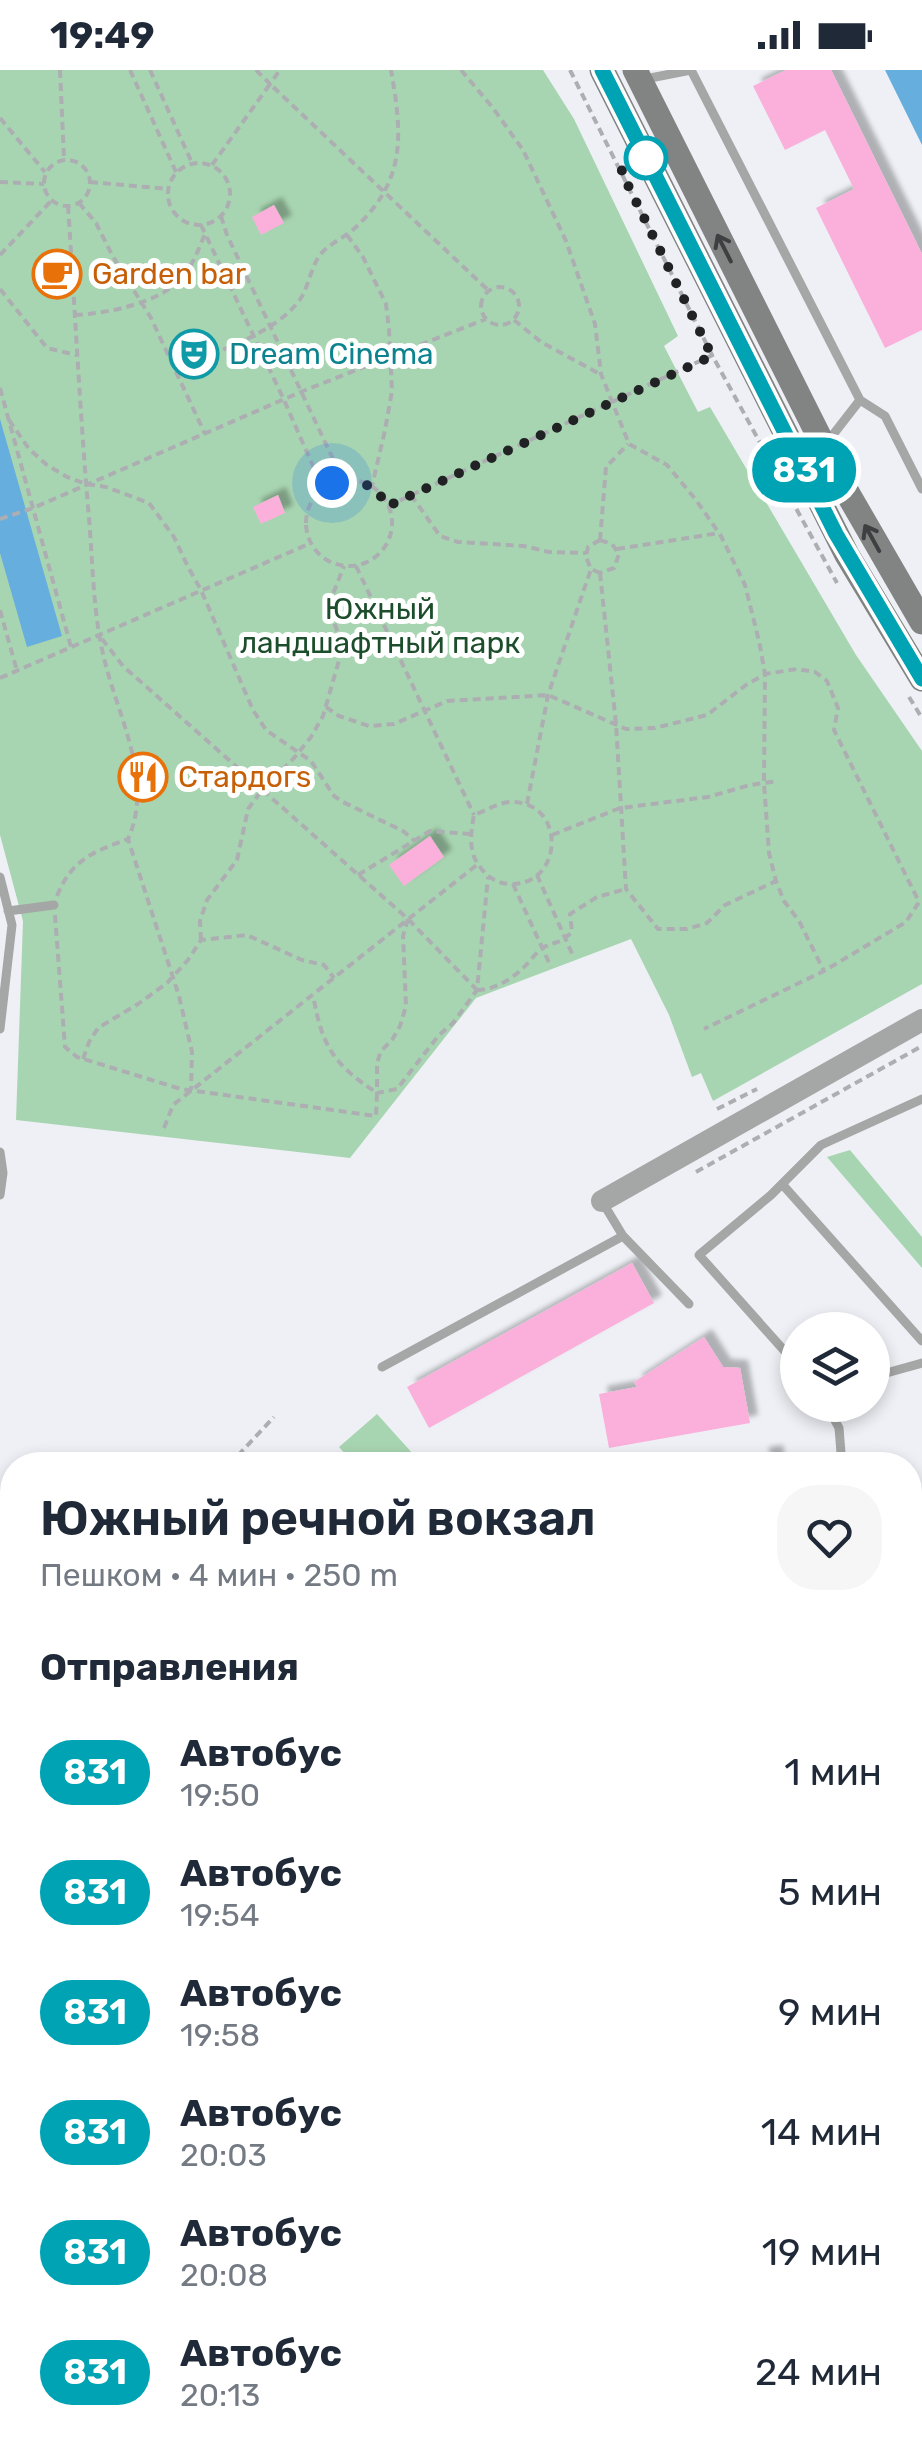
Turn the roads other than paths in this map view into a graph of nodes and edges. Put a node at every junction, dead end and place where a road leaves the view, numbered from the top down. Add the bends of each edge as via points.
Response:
1 (602, 70) edge
2 (638, 75) edge
3 (860, 400) junction
4 (824, 447) junction
5 (922, 489) edge
6 (922, 622) edge
7 (912, 682) edge
8 (0, 877) edge
9 (54, 904) road end
10 (8, 911) junction
11 (922, 1020) edge
12 (0, 1029) edge
13 (922, 1099) edge
14 (0, 1152) edge
15 (782, 1184) junction
16 (0, 1195) edge
17 (602, 1201) joint
18 (623, 1236) junction
19 (689, 1304) dead end
20 (922, 1341) edge
21 (780, 1346) edge
22 (922, 1363) edge
23 (382, 1367) dead end
24 (890, 1372) edge
25 (836, 1422) edge
26 (841, 1452) edge

1 - 7 main road
2 - 3 lane via 691,70
4 -> 2 main road
3 - 4 lane
3 - 5 lane via 885,416
6 -> 4 main road
8 - 10 lane
9 - 10 lane
10 - 12 lane
11 - 17 street
13 - 15 lane via 821,1145
14 - 16 lane
15 - 20 lane
15 - 21 lane via 699,1255
17 - 18 lane
18 - 19 lane
18 - 23 lane
22 - 24 lane
25 - 26 lane

